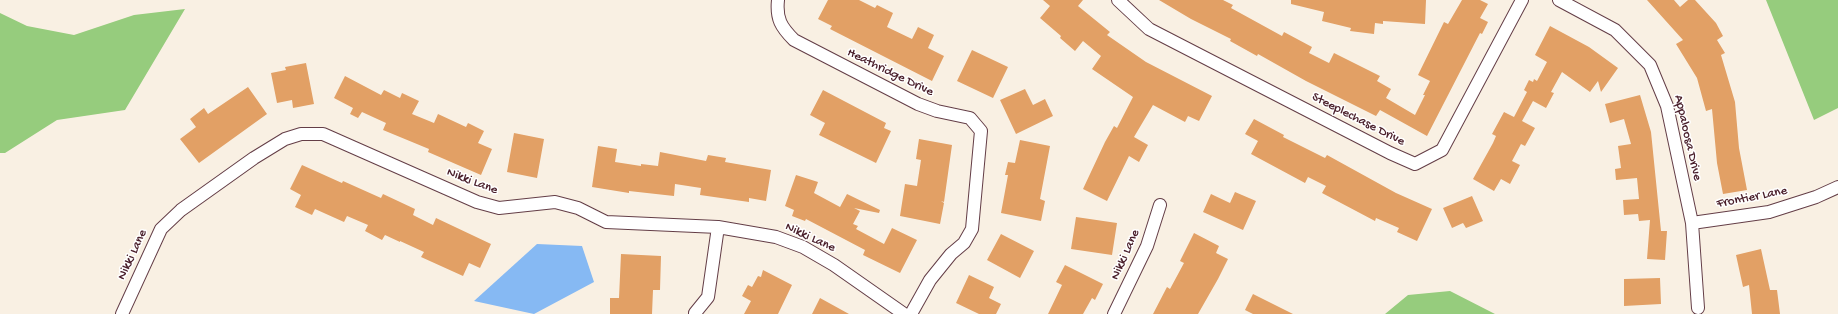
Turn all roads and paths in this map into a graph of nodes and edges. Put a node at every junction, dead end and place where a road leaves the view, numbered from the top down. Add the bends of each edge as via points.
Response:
1 (778, 0) edge
2 (1118, 0) edge
3 (1522, 0) edge
4 (1559, 0) edge
5 (1838, 187) edge
6 (1160, 205) dead end
7 (1692, 223) junction
8 (718, 227) junction
9 (1698, 308) dead end
10 (695, 313) edge
11 (122, 314) edge
12 (904, 314) edge
13 (910, 314) edge
14 (1114, 314) edge

1 - 13 street, Heathridge Drive via 782,28 794,40 918,104 970,118 981,131 972,230 964,243 951,254 930,280
2 - 3 street, Steeplechase Drive via 1149,29 1415,164 1442,150
4 - 7 street, Appaloosa Drive via 1615,30 1650,65 1667,106
5 - 7 street, Frontier Lane via 1816,197 1768,212
6 - 14 street, Nikki Lane via 1147,246
7 - 9 street, Appaloosa Drive
8 - 10 street via 708,297
8 - 11 street, Nikki Lane via 606,222 578,208 555,202 499,208 477,202 323,134 301,134 285,139 254,158 181,210 161,229
8 - 12 street, Nikki Lane via 776,237 803,248 834,265

